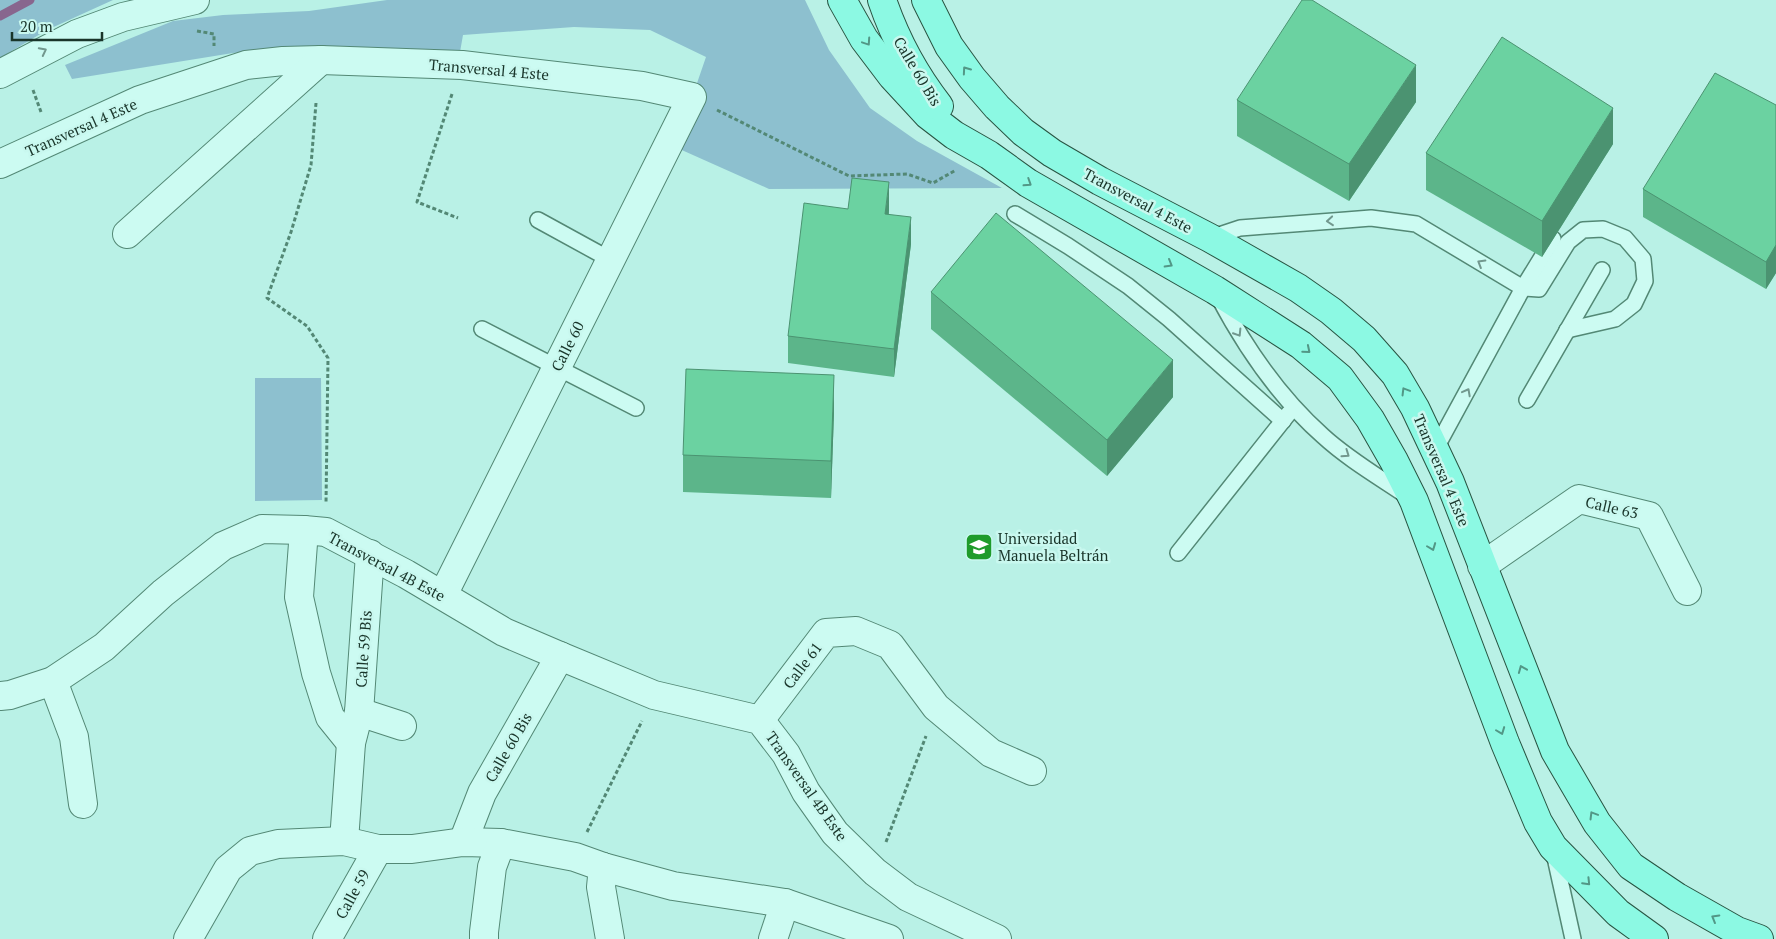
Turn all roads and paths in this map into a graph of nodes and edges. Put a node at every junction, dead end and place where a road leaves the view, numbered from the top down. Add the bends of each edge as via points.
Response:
1 (195, 0) edge
2 (842, 0) edge
3 (882, 0) edge
4 (926, 0) edge
5 (321, 60) junction
6 (462, 64) junction
7 (11, 68) edge
8 (692, 98) junction
9 (51, 141) junction
10 (989, 155) junction
11 (0, 164) edge
12 (963, 166) dead end
13 (1015, 214) dead end
14 (458, 218) dead end
15 (538, 220) dead end
16 (1562, 225) edge
17 (127, 234) dead end
18 (1210, 238) junction
19 (611, 260) junction
20 (1602, 270) dead end
21 (1523, 288) junction
22 (1215, 290) junction
23 (482, 329) dead end
24 (1567, 330) junction
25 (557, 368) junction
26 (1527, 400) dead end
27 (1294, 406) junction
28 (636, 408) dead end
29 (1282, 421) junction
30 (1435, 450) junction
31 (1414, 501) junction
32 (315, 531) junction
33 (1178, 553) dead end
34 (370, 554) junction
35 (1482, 566) junction
36 (1688, 591) dead end
37 (443, 595) junction
38 (560, 656) junction
39 (53, 681) junction
40 (654, 695) junction
41 (0, 696) edge
42 (936, 707) junction
43 (359, 712) junction
44 (760, 720) junction
45 (402, 726) dead end
46 (351, 743) junction
47 (1032, 771) dead end
48 (83, 804) dead end
49 (344, 841) junction
50 (463, 842) junction
51 (501, 843) junction
52 (1553, 847) junction
53 (378, 849) junction
54 (574, 857) junction
55 (603, 867) junction
56 (875, 872) junction
57 (785, 903) junction
58 (188, 939) edge
59 (327, 939) edge
60 (484, 939) edge
61 (610, 939) edge
62 (773, 939) edge
63 (889, 939) edge
64 (997, 939) edge
65 (1574, 939) edge
66 (1654, 939) edge
67 (1759, 939) edge

7 -> 1 street via 76,34 123,17
2 -> 10 main road via 864,39 928,115
3 - 10 main road, Calle 60 Bis via 907,59 928,92 948,117
18 -> 4 main road, Transversal 4 Este via 1100,181 1023,132 972,78 949,46
5 - 6 street, Transversal 4 Este
5 - 9 street, Transversal 4 Este via 246,65 140,100
5 - 17 street
5 - 32 path via 311,165 292,232 267,298 307,326 328,358
6 - 8 street, Transversal 4 Este via 642,86
6 - 14 path via 417,202
7 - 9 path
8 - 12 path via 849,176 907,174 932,183
8 - 19 street, Calle 60
9 - 11 street, Transversal 4 Este
10 -> 22 main road via 1028,183
13 - 29 lane via 1128,286
15 - 19 lane
16 - 21 lane
21 -> 18 lane via 1416,224 1354,219 1240,228
30 -> 18 main road, Transversal 4 Este via 1395,374 1364,339 1298,288
19 - 25 street, Calle 60
20 - 24 lane
21 - 24 lane via 1539,289 1568,242 1583,230 1603,229 1625,238 1644,259 1645,281 1634,304 1615,319
30 -> 21 lane
22 -> 27 lane via 1238,333
22 -> 31 main road via 1301,345 1340,378 1370,419
23 - 25 lane
24 - 26 lane
25 - 28 lane
25 - 37 street, Calle 60
27 - 29 lane
27 -> 31 lane via 1335,446
29 - 33 lane
30 - 35 main road, Transversal 4 Este
31 -> 52 main road via 1505,743 1538,822
32 - 34 street, Transversal 4B Este
32 - 39 street, Transversal 4B Este via 262,529 223,546 163,593 104,647
32 - 46 street via 299,597 330,717
34 - 37 street, Transversal 4B Este
34 - 43 street, Calle 59 Bis
35 - 36 street, Calle 63 via 1579,499 1650,516
67 -> 35 main road, Transversal 4 Este via 1703,912 1631,866 1597,822 1555,751
37 - 38 street, Transversal 4B Este via 504,632
38 - 40 street, Transversal 4B Este
38 - 50 street, Calle 60 Bis via 482,793
39 - 41 street, Transversal 4B Este
39 - 48 street via 74,737
40 - 44 street, Transversal 4B Este
40 - 54 path
42 - 44 street, Calle 61 via 890,645 856,631 826,633
42 - 47 street via 991,753
42 - 56 path
43 - 45 street
43 - 46 street, Calle 59 Bis
44 - 56 street, Transversal 4B Este via 786,754 806,792 835,833
46 - 49 street
49 - 53 street
49 - 58 street via 278,844 250,851 228,869
50 - 51 street
50 - 53 street via 412,849
51 - 54 street
51 - 60 street via 492,867
52 - 65 lane
52 -> 66 main road via 1618,913
53 - 59 street, Calle 59
54 - 55 street
55 - 57 street via 673,886
55 - 61 street via 601,886
56 - 64 street, Transversal 4B Este via 908,897
57 - 62 street
57 - 63 street

